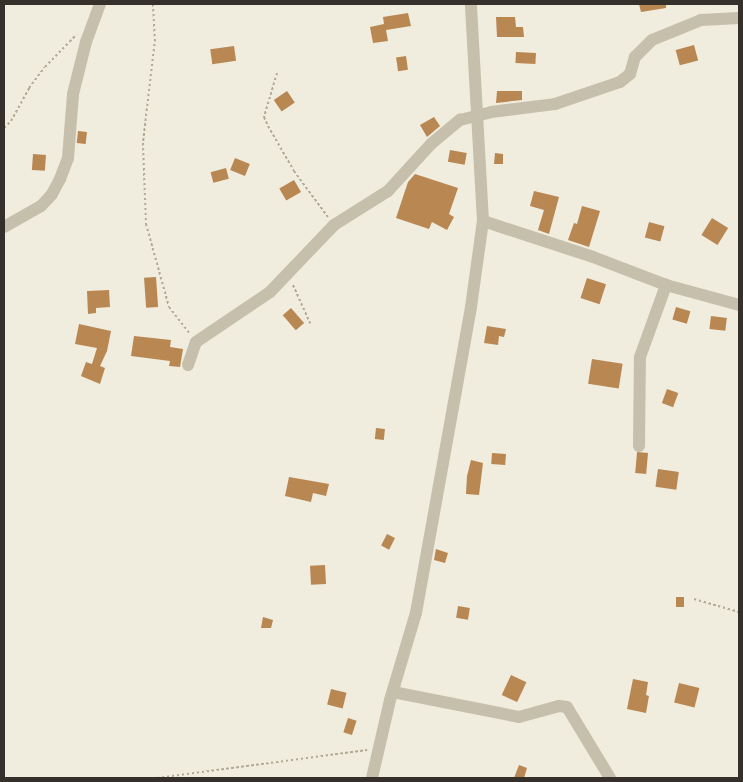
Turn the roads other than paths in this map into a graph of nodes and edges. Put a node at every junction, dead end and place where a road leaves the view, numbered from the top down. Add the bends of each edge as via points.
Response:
1 (100, 4) edge
2 (471, 4) edge
3 (739, 18) edge
4 (477, 115) junction
5 (483, 221) junction
6 (7, 222) edge
7 (666, 285) junction
8 (739, 305) edge
9 (188, 365) dead end
10 (639, 446) dead end
11 (393, 692) junction
12 (372, 778) edge
13 (610, 778) edge

1 - 6 street via 73,94 68,158 60,179 42,206
2 - 4 street
3 - 4 street via 701,20 652,40 635,57 630,74 620,82 555,104
4 - 5 street
4 - 9 street via 460,120 431,144 388,191 334,225 270,292 196,342
5 - 7 street via 594,256
5 - 11 street via 416,613
7 - 8 street
7 - 10 street via 640,357
11 - 12 street
11 - 13 street via 519,717 559,706 567,707

